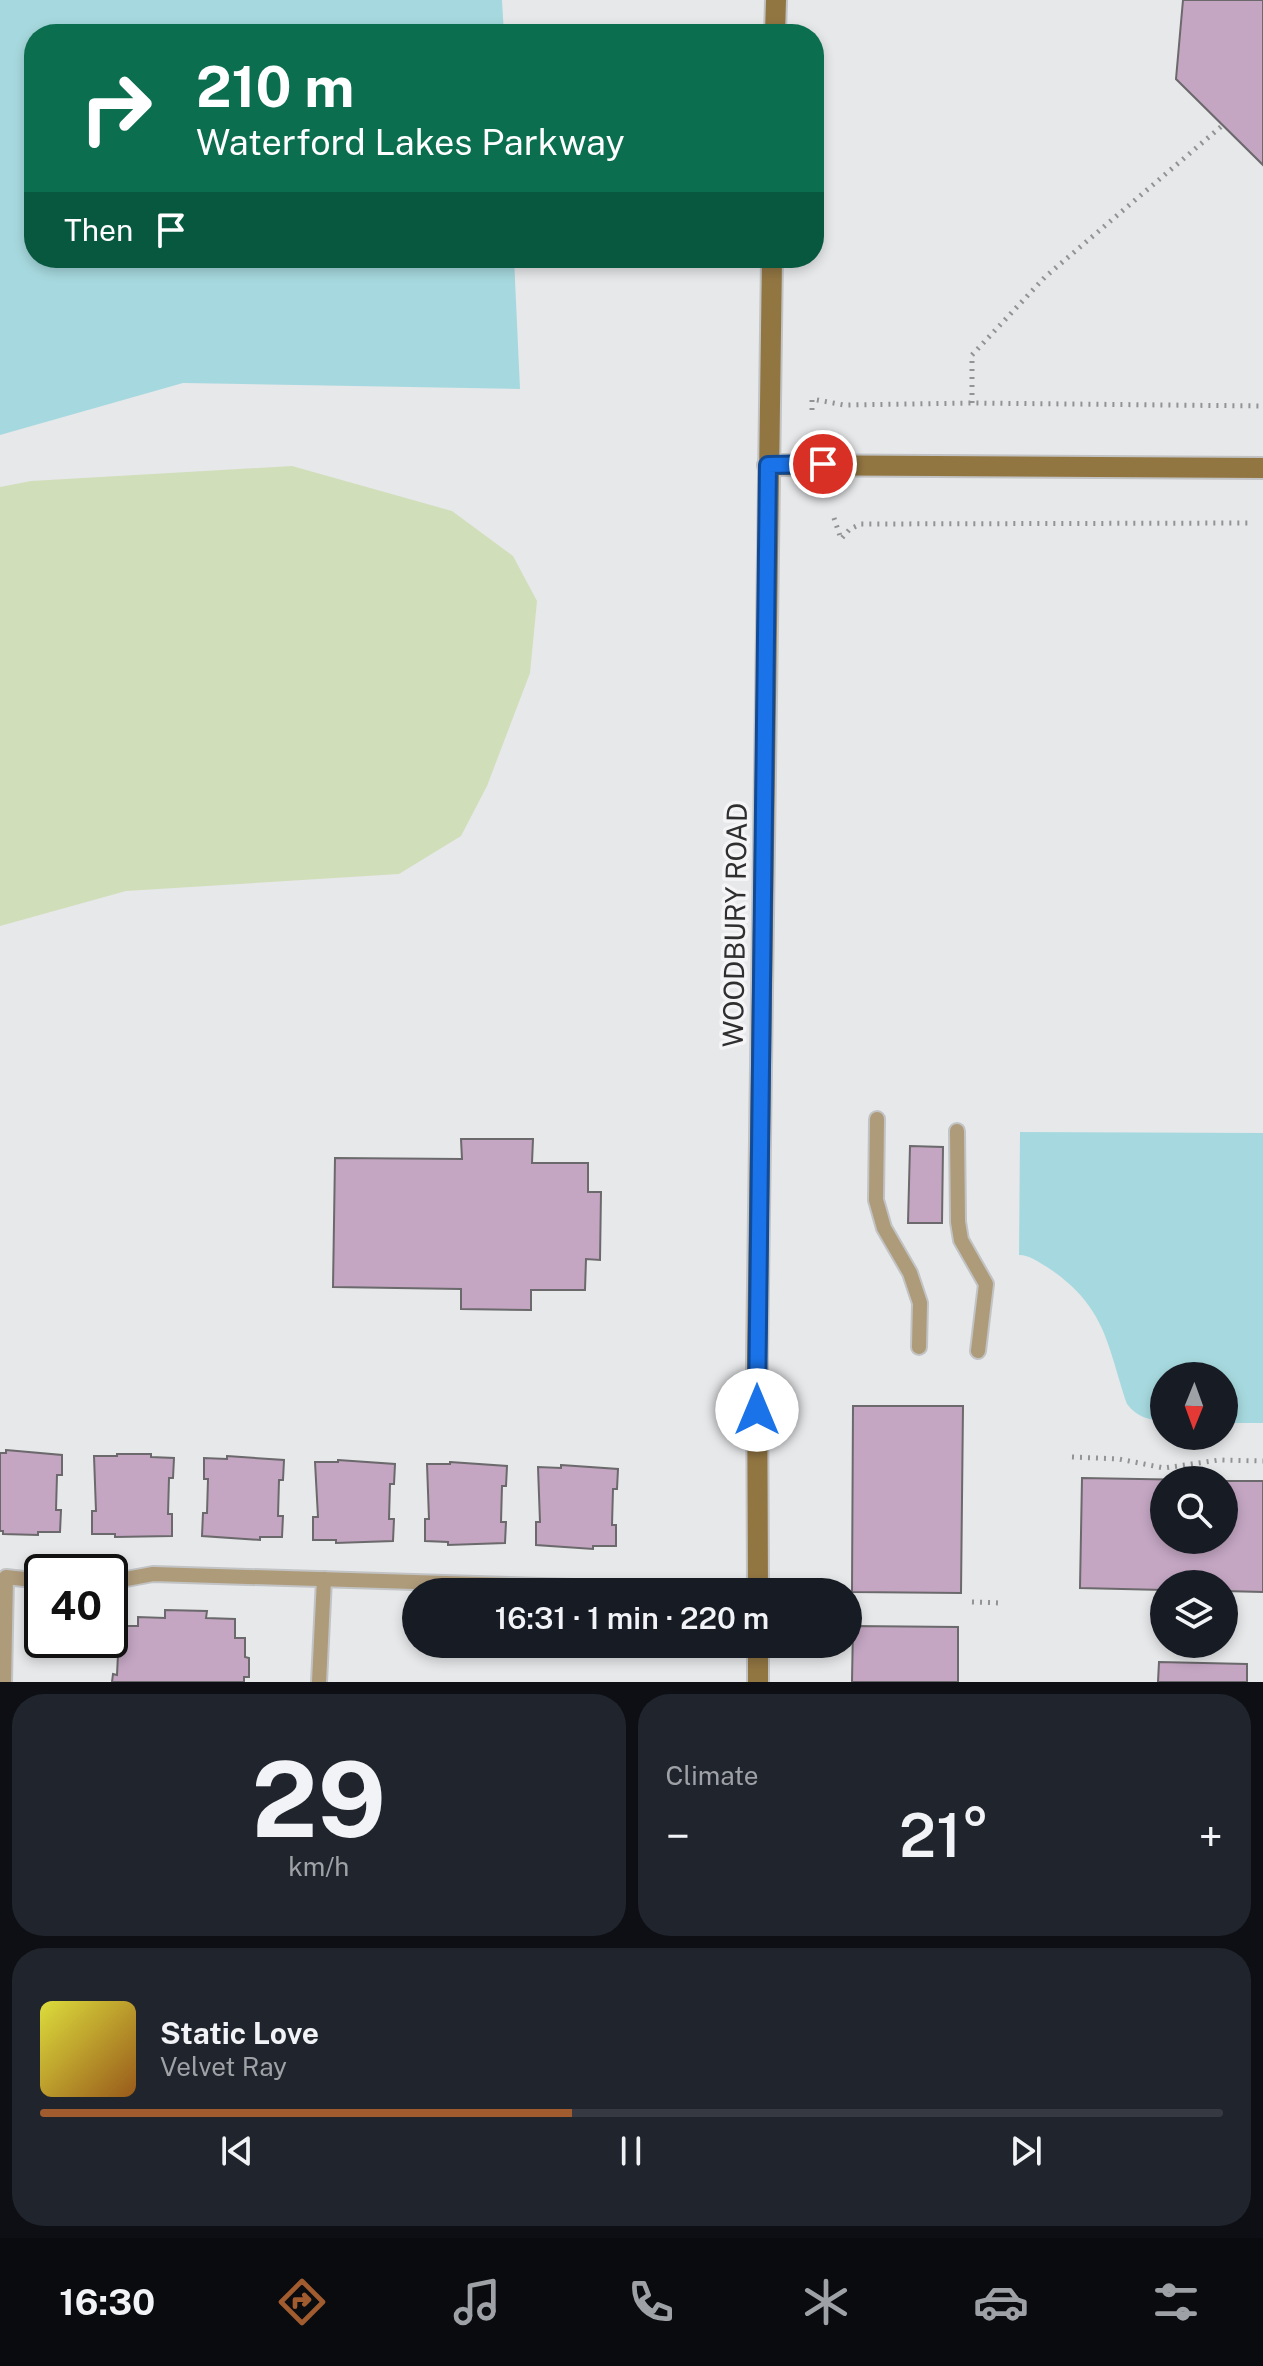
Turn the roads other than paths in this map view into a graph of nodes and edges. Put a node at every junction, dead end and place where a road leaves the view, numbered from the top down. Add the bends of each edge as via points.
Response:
1 (776, 0) edge
2 (775, 24) edge
3 (772, 268) edge
4 (768, 465) junction
5 (1263, 468) edge
6 (877, 1119) dead end
7 (957, 1131) dead end
8 (919, 1347) dead end
9 (978, 1351) dead end
10 (758, 1578) edge
11 (24, 1579) edge
12 (128, 1579) edge
13 (324, 1579) junction
14 (402, 1581) edge
15 (758, 1658) edge
16 (4, 1682) edge
17 (319, 1682) edge
18 (758, 1682) edge

1 - 2 street
3 - 4 street, WOODBURY ROAD
4 - 5 street
4 - 10 street, WOODBURY ROAD
6 - 8 lane via 876,1200 920,1303
7 - 9 lane via 961,1240 986,1284
11 - 16 lane via 6,1577
12 - 13 lane via 153,1574
13 - 14 lane
13 - 17 lane
15 - 18 street

